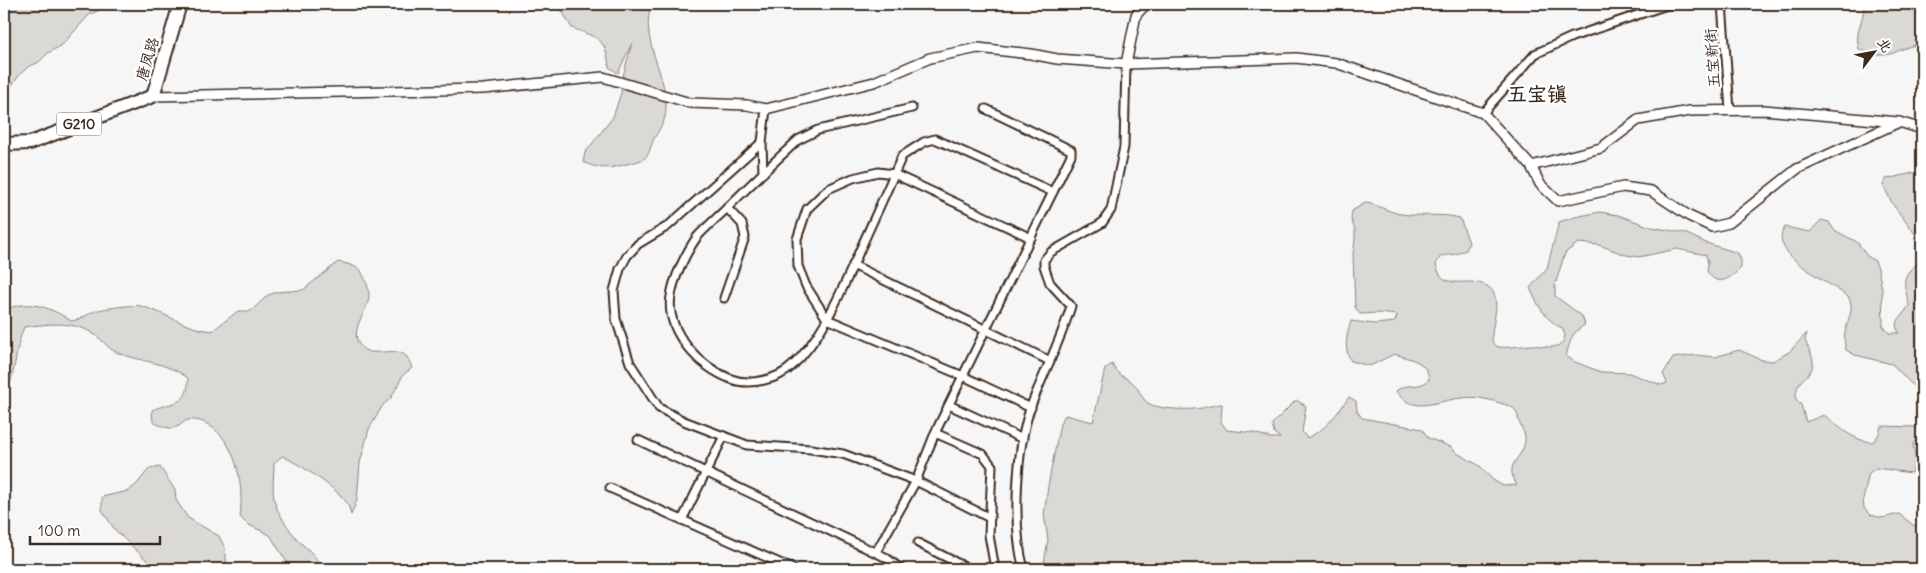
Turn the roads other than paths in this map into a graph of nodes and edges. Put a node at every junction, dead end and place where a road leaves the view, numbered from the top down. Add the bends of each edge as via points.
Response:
1 (180, 4) edge
2 (1146, 4) edge
3 (1670, 4) edge
4 (1722, 4) edge
5 (1126, 64) junction
6 (153, 96) junction
7 (912, 108) dead end
8 (766, 109) junction
9 (986, 109) dead end
10 (1730, 110) junction
11 (1484, 113) junction
12 (1899, 122) junction
13 (1922, 129) edge
14 (762, 142) junction
15 (4, 144) edge
16 (1531, 166) junction
17 (763, 173) junction
18 (894, 174) junction
19 (1053, 192) junction
20 (727, 208) junction
21 (1031, 238) junction
22 (853, 265) junction
23 (724, 298) dead end
24 (827, 319) junction
25 (986, 330) junction
26 (1050, 361) junction
27 (963, 376) junction
28 (949, 405) junction
29 (1031, 408) junction
30 (935, 433) junction
31 (724, 436) junction
32 (1023, 439) junction
33 (638, 440) dead end
34 (706, 472) junction
35 (916, 482) junction
36 (610, 488) dead end
37 (990, 518) junction
38 (682, 520) junction
39 (918, 542) dead end
40 (876, 552) junction
41 (793, 569) edge
42 (899, 569) edge
43 (969, 569) edge
44 (994, 569) edge
45 (1024, 569) edge

1 - 6 highway, 唐凤路
2 - 5 street via 1136,15
3 - 11 street via 1572,37 1535,54
4 - 10 street, 五宝新街
5 - 8 street via 978,48 930,58 874,82
5 - 11 street via 1296,58 1336,64
5 - 26 street via 1124,148 1111,210 1102,223 1051,252 1044,260 1050,283 1070,306
6 - 8 street via 482,89 603,76 690,103
6 - 15 highway, G210 via 30,143
7 - 17 street via 818,130 798,140
8 - 14 street
9 - 19 street via 1071,150
10 - 12 street
10 - 16 street via 1690,110 1638,120 1601,148
11 - 16 street
12 - 13 street
12 - 16 street via 1797,169 1729,223 1712,227 1650,191 1623,187 1558,201 1540,184
14 - 17 street
14 - 31 street via 668,226 638,244 620,269 614,291 616,319 630,363 659,408
17 - 20 street
18 - 19 street via 902,156 935,139
18 - 21 street
18 - 22 street
18 - 24 street via 878,172 853,178 828,189 807,209 797,239 798,266 806,286
19 - 21 street
20 - 23 street via 742,224 745,237
20 - 24 street via 697,238 677,274 670,297 677,332 689,348 706,365 732,379 761,380 791,368
21 - 25 street
22 - 24 street
22 - 25 street
24 - 27 street
25 - 26 street
25 - 27 street
26 - 29 street
27 - 28 street
27 - 29 street
28 - 30 street
28 - 32 street
29 - 32 street
30 - 35 street
30 - 37 street via 983,454 992,466
31 - 34 street
31 - 35 street via 748,445 842,454
32 - 45 street via 1017,538
33 - 34 street
34 - 38 street
34 - 40 street
35 - 37 street
35 - 40 street
36 - 38 street
37 - 44 street
38 - 41 street
39 - 43 street
40 - 42 street

